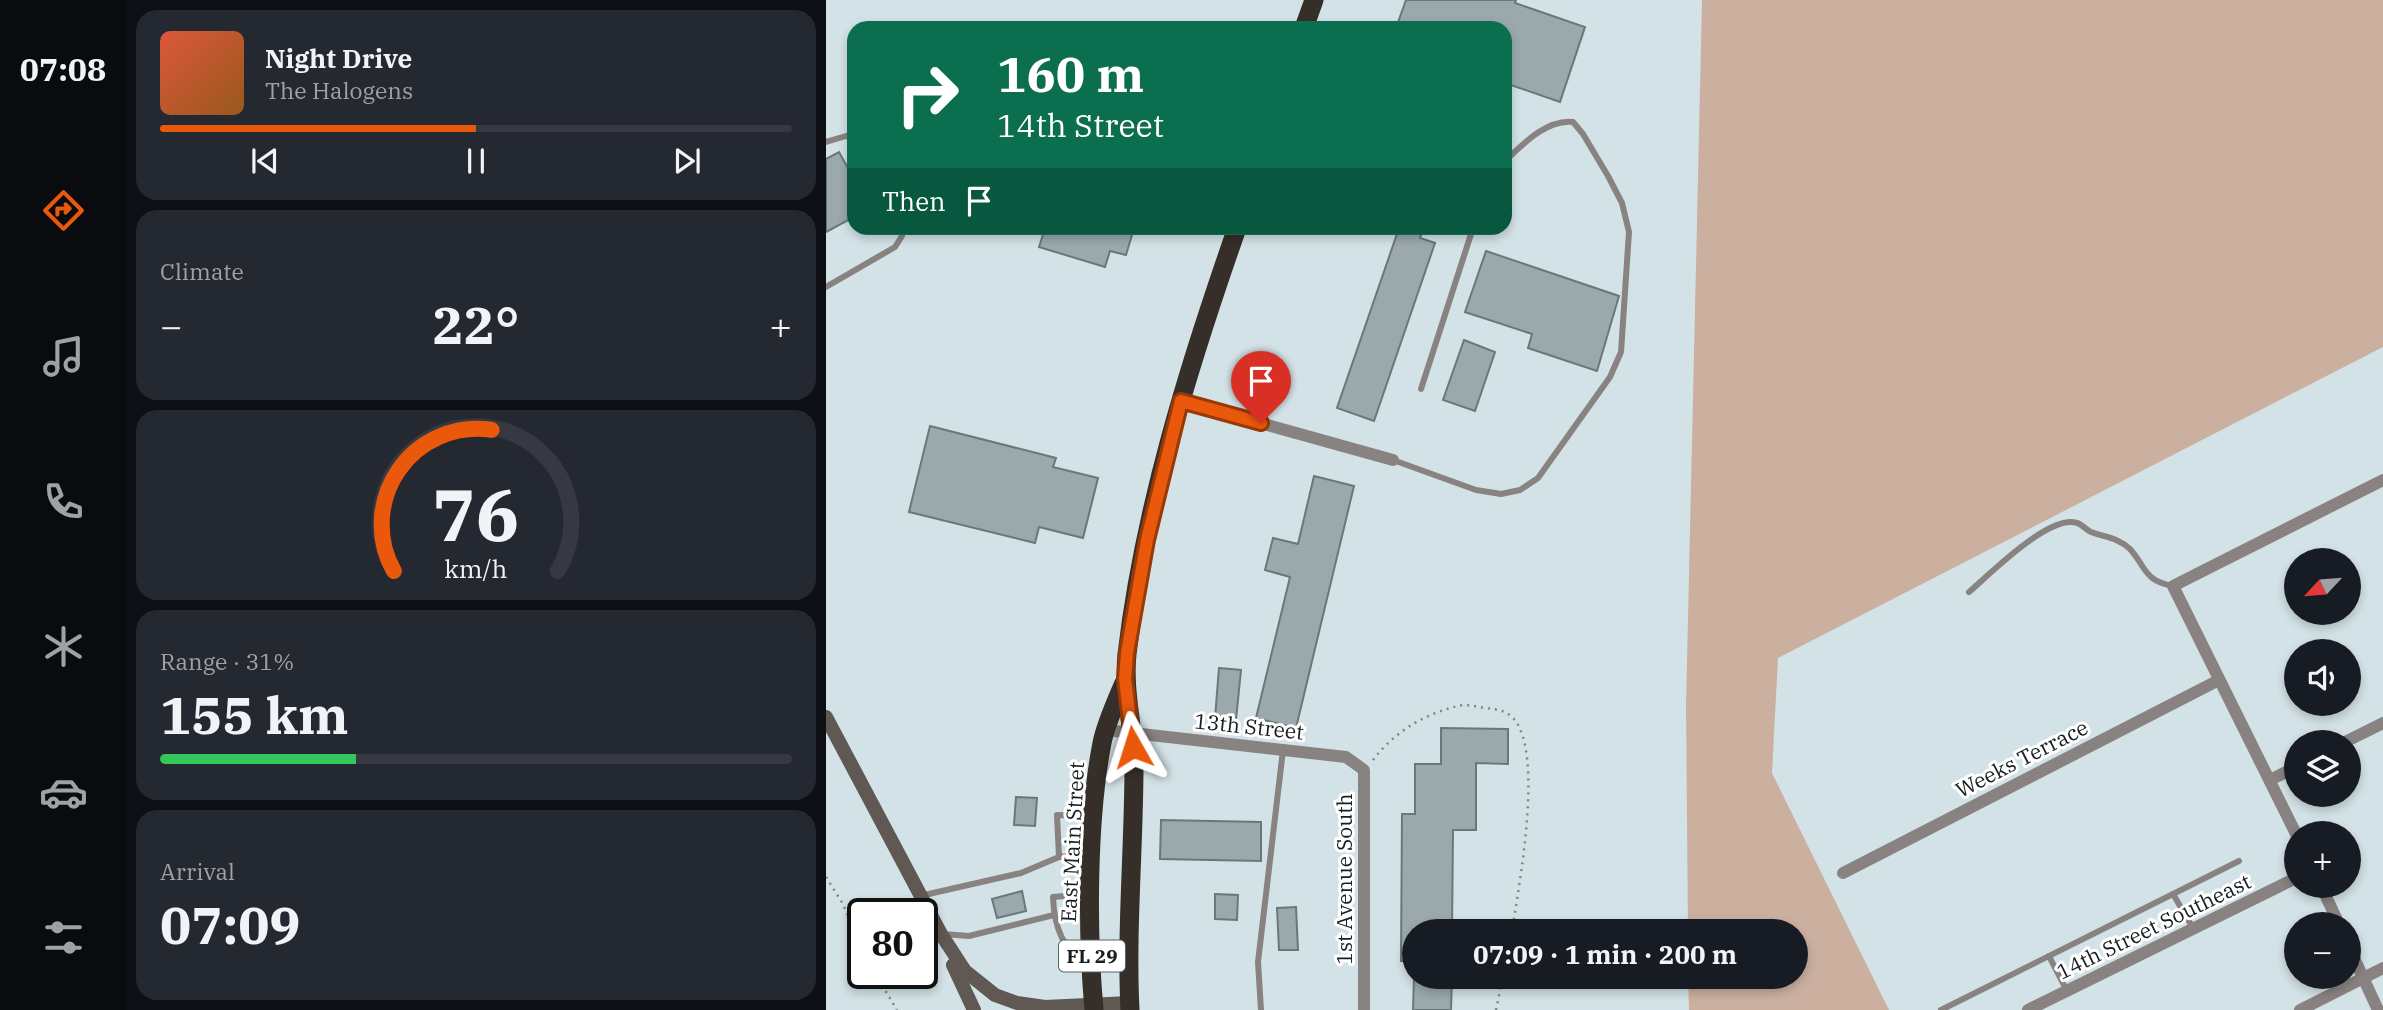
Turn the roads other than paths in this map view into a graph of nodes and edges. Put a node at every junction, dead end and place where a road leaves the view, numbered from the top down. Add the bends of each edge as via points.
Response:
1 (1314, 0) edge
2 (1306, 21) edge
3 (847, 135) edge
4 (826, 142) edge
5 (1512, 154) edge
6 (902, 235) edge
7 (1235, 235) edge
8 (1471, 235) edge
9 (826, 287) edge
10 (1421, 389) dead end
11 (1181, 401) junction
12 (1393, 460) joint
13 (2383, 480) edge
14 (2173, 586) junction
15 (1969, 592) dead end
16 (1125, 679) junction
17 (2219, 680) junction
18 (826, 718) edge
19 (2383, 723) edge
20 (1106, 730) junction
21 (1132, 733) junction
22 (2361, 734) edge
23 (1283, 750) junction
24 (1346, 757) joint
25 (2284, 773) edge
26 (2270, 780) junction
27 (1095, 816) junction
28 (2290, 821) edge
29 (1093, 855) junction
30 (1059, 857) junction
31 (2239, 861) dead end
32 (1843, 873) dead end
33 (2284, 884) edge
34 (1091, 894) junction
35 (2173, 894) junction
36 (920, 896) junction
37 (1054, 915) junction
38 (2193, 929) junction
39 (941, 934) junction
40 (2049, 956) junction
41 (2383, 968) edge
42 (1093, 970) junction
43 (2361, 972) edge
44 (2364, 978) junction
45 (2067, 991) junction
46 (1130, 1006) edge
47 (1094, 1008) edge
48 (974, 1010) edge
49 (1261, 1010) edge
50 (1364, 1010) edge
51 (1941, 1010) edge
52 (2028, 1010) edge
53 (2300, 1010) edge
54 (2378, 1010) edge

1 - 2 highway
3 - 4 lane
5 - 12 lane via 1559,121 1573,122 1622,203 1629,232 1621,352 1610,377 1538,478 1520,490 1501,494 1476,490
6 - 9 lane via 895,247
7 - 11 highway, East Main Street / FL 29
8 - 10 lane
11 - 12 street
11 - 16 highway, East Main Street / FL 29 via 1147,540
13 - 14 street
14 - 15 lane via 2156,583 2130,549 2111,537 2077,523 2062,523 2022,546
14 - 17 street
16 - 20 highway, East Main Street / FL 29
16 - 21 highway, East Main Street / FL 29
17 - 26 street
17 - 32 street, Weeks Terrace
18 - 36 main road
19 - 22 street
20 - 21 street, 13th Street
20 - 27 highway, East Main Street / FL 29
21 - 23 street, 13th Street
21 - 46 highway, East Main Street / FL 29
23 - 24 street, 13th Street
23 - 49 lane via 1258,962
24 - 50 street, 1st Avenue South via 1364,771
25 - 26 street
26 - 28 street
27 - 29 highway, East Main Street / FL 29
27 - 30 lane via 1056,815
29 - 30 lane
29 - 34 highway, East Main Street / FL 29
30 - 36 lane via 1021,873
31 - 35 lane
33 - 38 street, 14th Street Southeast
34 - 37 lane via 1053,897
34 - 42 highway, East Main Street / FL 29
35 - 38 lane
35 - 40 lane
36 - 39 main road
37 - 39 lane via 970,936
37 - 42 lane via 1071,956
38 - 45 street, 14th Street Southeast
39 - 47 main road via 965,971 995,995 1045,1007
39 - 48 main road
40 - 45 lane
40 - 51 lane
41 - 44 street
42 - 47 highway, East Main Street / FL 29
43 - 44 street
44 - 53 street
44 - 54 street
45 - 52 street, 14th Street Southeast
46 - 47 main road

